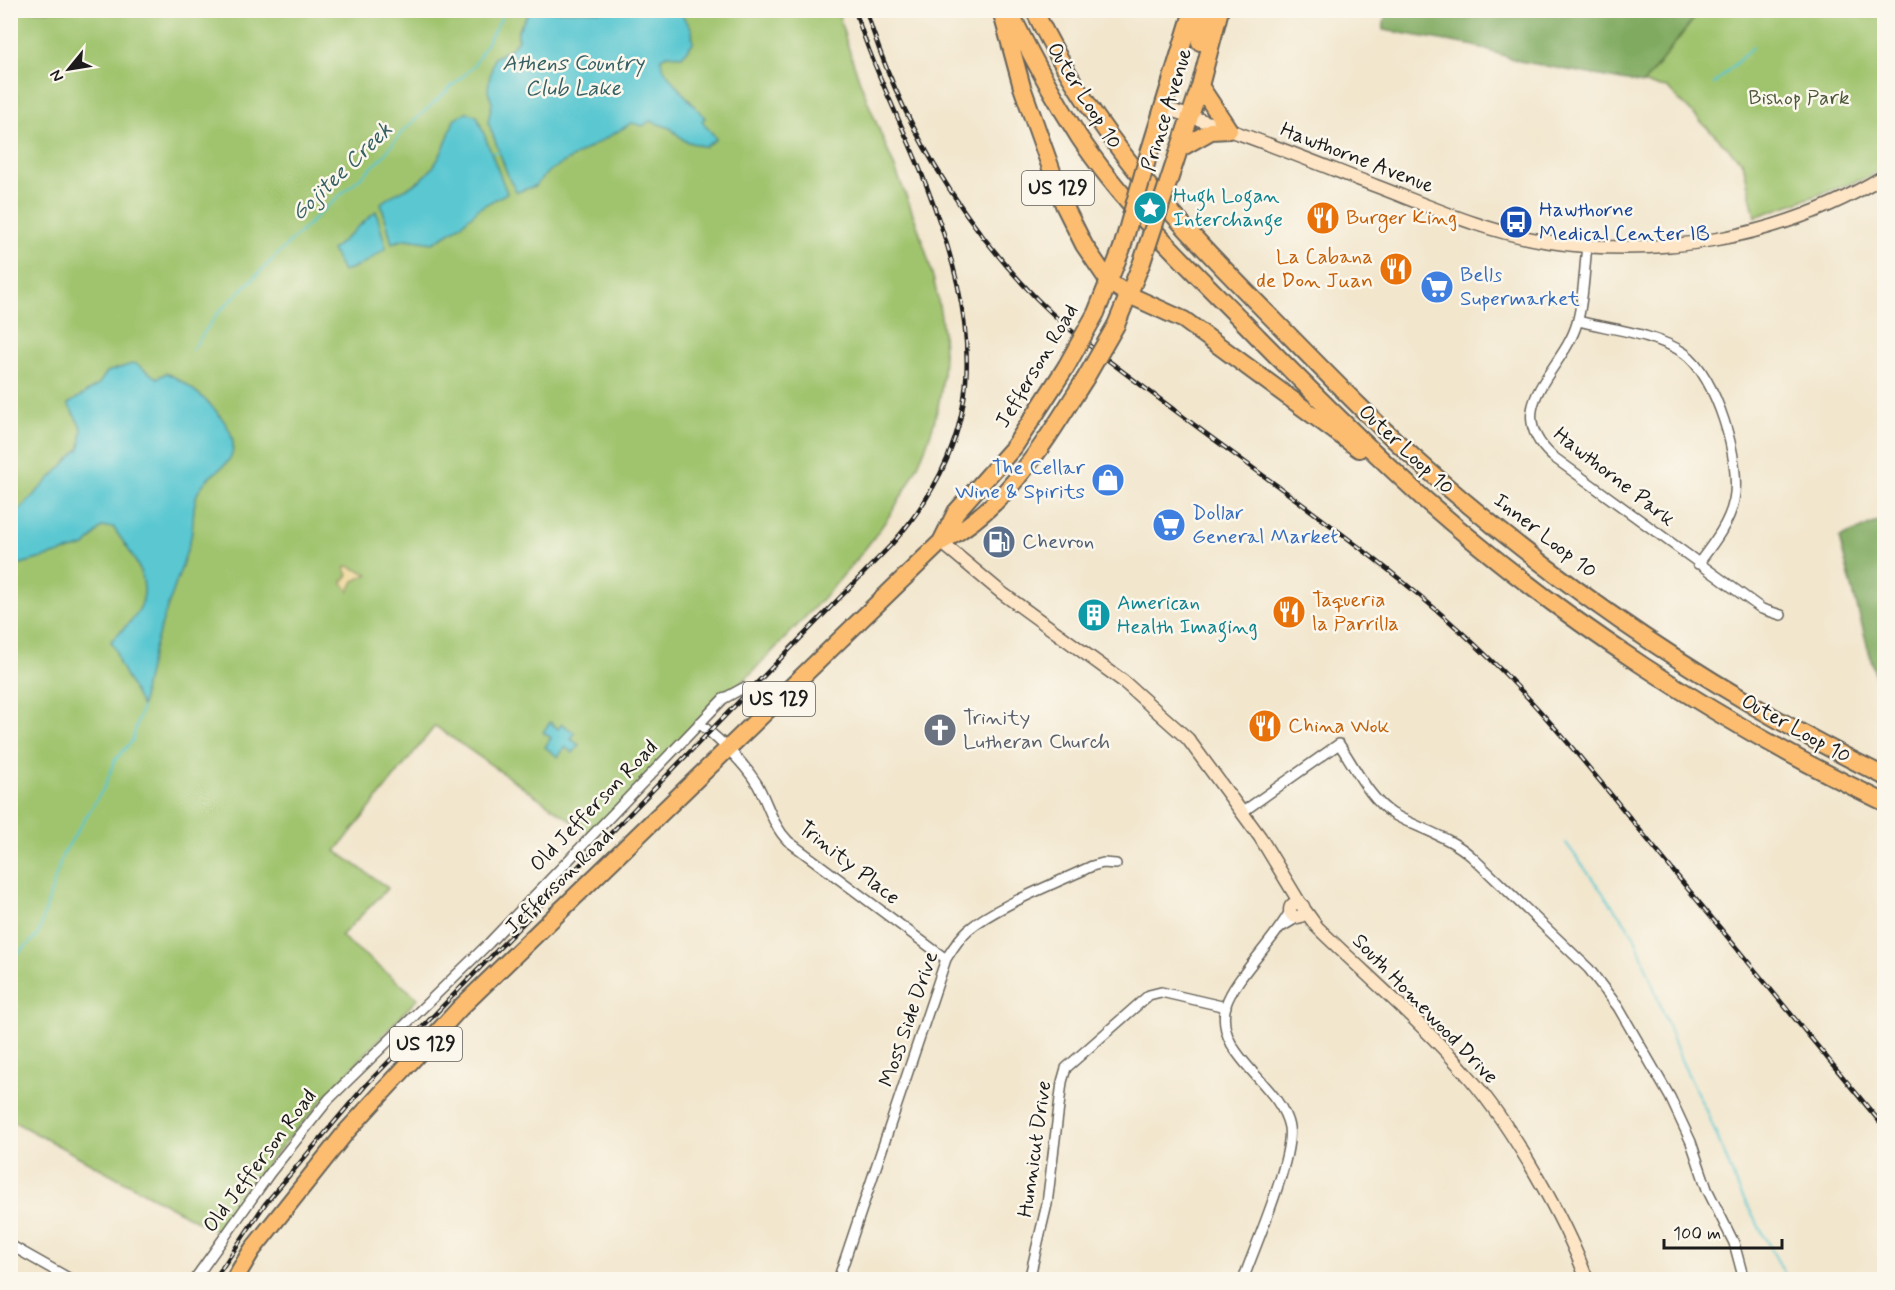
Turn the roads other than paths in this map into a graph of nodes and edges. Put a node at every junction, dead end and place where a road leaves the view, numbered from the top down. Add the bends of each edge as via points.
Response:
1 (1001, 10) edge
2 (1009, 10) edge
3 (1034, 10) edge
4 (1193, 10) edge
5 (1207, 10) edge
6 (1220, 10) edge
7 (1200, 86) junction
8 (1164, 108) junction
9 (1185, 115) junction
10 (1229, 130) junction
11 (1177, 155) junction
12 (1884, 176) edge
13 (1138, 195) joint
14 (1156, 221) joint
15 (1587, 246) junction
16 (1109, 282) junction
17 (1129, 295) junction
18 (1578, 321) junction
19 (1422, 497) junction
20 (941, 542) junction
21 (1698, 564) junction
22 (1781, 615) dead end
23 (743, 688) dead end
24 (699, 723) junction
25 (729, 748) junction
26 (1884, 776) edge
27 (1884, 801) edge
28 (1241, 813) junction
29 (1116, 864) dead end
30 (1297, 911) junction
31 (946, 959) junction
32 (1226, 1007) junction
33 (10, 1245) edge
34 (72, 1280) edge
35 (194, 1280) edge
36 (234, 1280) edge
37 (838, 1280) edge
38 (1029, 1280) edge
39 (1243, 1280) edge
40 (1587, 1280) edge
41 (1744, 1280) edge

1 - 16 highway, US 129 via 1022,87 1064,205
2 - 19 highway, Outer Loop 10 via 1080,138 1126,197 1302,382
3 - 26 highway, Inner Loop 10 via 1086,105 1154,195 1354,400 1429,471 1555,574 1665,652 1766,713
4 - 8 highway, Prince Avenue
5 - 9 highway
6 - 7 highway, Prince Avenue / US 129
7 - 9 highway, Prince Avenue / US 129
7 - 10 highway
8 - 9 street, Hawthorne Avenue
8 - 13 highway, Prince Avenue, bridge
9 - 10 street, Hawthorne Avenue
9 - 11 highway, Prince Avenue / US 129
10 - 11 highway via 1211,131
10 - 15 street, Hawthorne Avenue via 1464,220 1543,241
11 - 14 highway, Prince Avenue / US 129, bridge
12 - 15 street, Hawthorne Avenue via 1817,210 1739,235 1681,245
13 - 16 highway, Jefferson Road, bridge
14 - 17 highway, Jefferson Road / US 129, bridge
15 - 18 street, Hawthorne Park
16 - 17 highway
16 - 20 highway, Jefferson Road / US 129, bridge via 1066,367 1014,447 956,512
17 - 19 highway via 1194,326
17 - 20 highway, Jefferson Road / US 129, bridge via 1086,379 1031,464 976,520
18 - 21 street, Hawthorne Park via 1533,401 1532,421 1538,440 1552,456
18 - 21 street via 1674,347 1694,361 1710,383 1734,462 1736,489 1726,522
19 - 27 highway, Outer Loop 10 via 1526,581 1642,664 1797,756
20 - 25 highway, Jefferson Road / US 129
20 - 28 street, South Homewood Drive via 1158,710 1188,739
21 - 22 street, Hawthorne Park via 1762,609
23 - 24 street, Old Jefferson Road via 723,699
24 - 25 street, Trinity Place
24 - 35 street, Old Jefferson Road via 489,943 329,1099 270,1173
25 - 31 street, Trinity Place via 751,775 778,829 791,844
25 - 36 highway, Jefferson Road / US 129 via 460,1008 346,1132 252,1250
28 - 30 street, South Homewood Drive via 1268,849
28 - 41 street via 1340,744 1367,786 1391,813 1458,846 1473,858 1584,964 1618,1007 1670,1096 1707,1189 1734,1243
29 - 31 street, Moss Side Drive via 1092,866 984,918 966,931
30 - 32 street via 1235,989
30 - 40 street, South Homewood Drive via 1427,1035 1484,1096 1545,1193
31 - 37 street, Moss Side Drive
32 - 38 street, Hunnicut Drive via 1161,992 1149,995 1066,1068 1044,1217
32 - 39 street via 1233,1046 1278,1101 1287,1119 1290,1139 1286,1161
33 - 34 street

